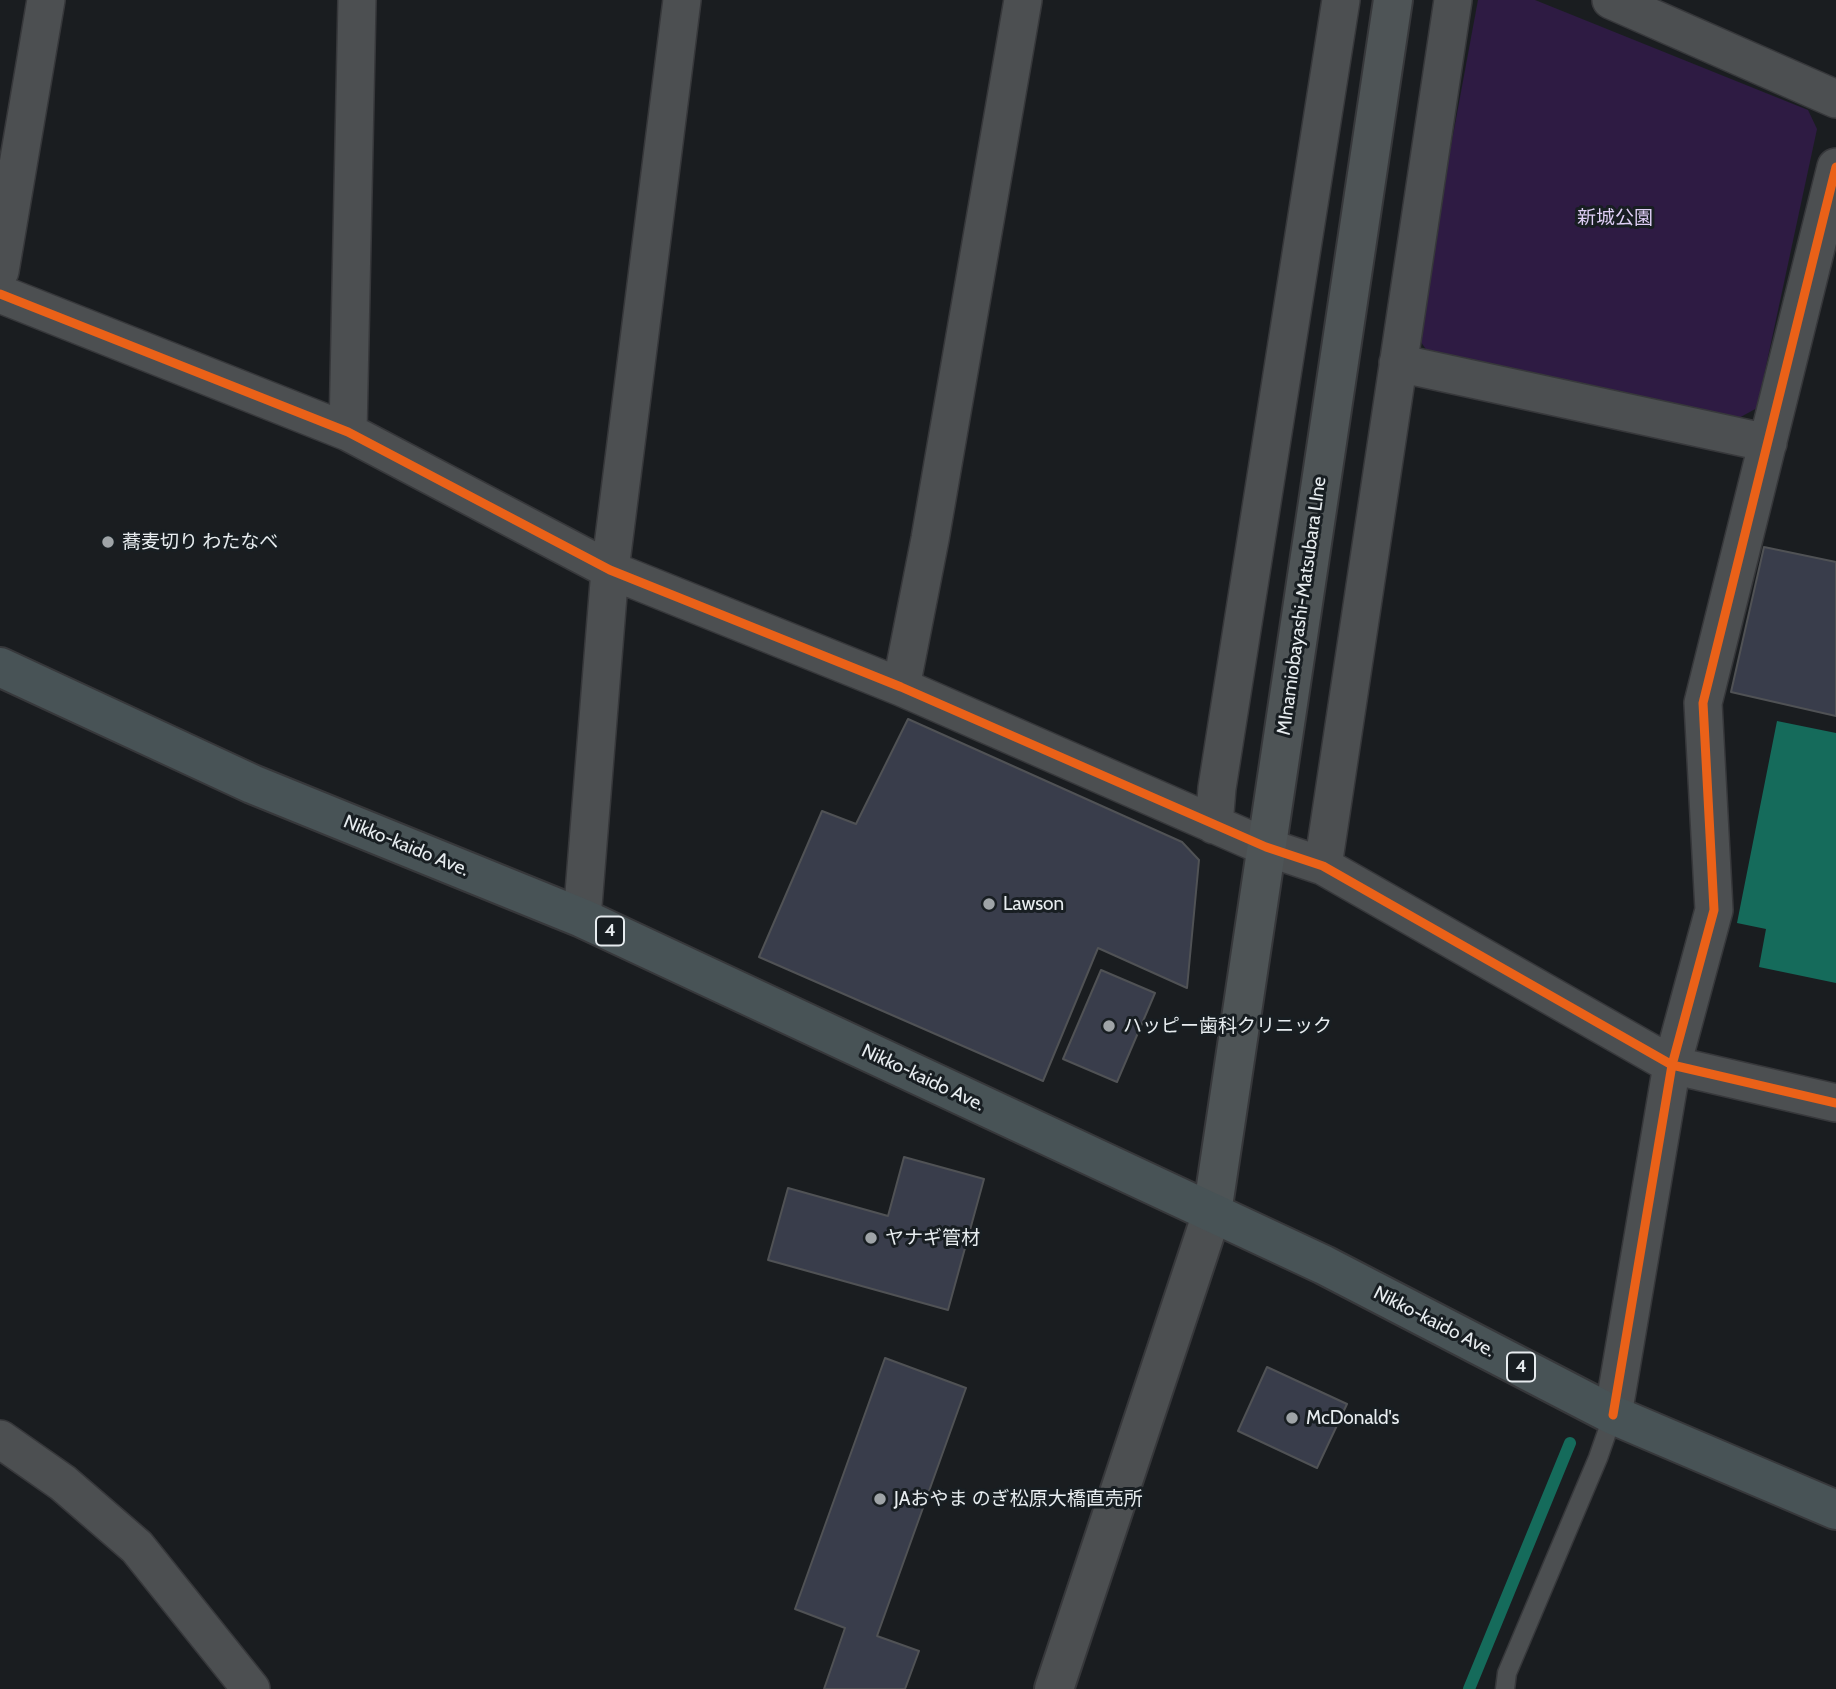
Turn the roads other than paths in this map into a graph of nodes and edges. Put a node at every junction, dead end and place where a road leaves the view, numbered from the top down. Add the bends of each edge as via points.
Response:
1 (46, 0) edge
2 (357, 0) edge
3 (682, 0) edge
4 (1023, 0) edge
5 (1341, 0) edge
6 (1393, 0) edge
7 (1453, 0) edge
8 (1611, 0) edge
9 (1836, 99) edge
10 (1836, 167) edge
11 (0, 271) edge
12 (0, 294) edge
13 (1398, 363) junction
14 (348, 432) junction
15 (1768, 443) junction
16 (610, 570) junction
17 (0, 667) edge
18 (901, 687) junction
19 (1214, 825) junction
20 (1266, 847) junction
21 (1323, 866) junction
22 (582, 918) junction
23 (1672, 1065) junction
24 (1836, 1103) edge
25 (1212, 1213) junction
26 (1613, 1415) junction
27 (0, 1439) edge
28 (1836, 1510) edge
29 (251, 1689) edge
30 (1054, 1689) edge
31 (1505, 1689) edge

1 - 11 street
2 - 14 street
3 - 16 street
4 - 18 street
5 - 19 street
6 - 20 main road, MInamiobayashi-Matsubara LIne
7 - 13 street
8 - 9 street
10 - 15 street
12 - 14 street
13 - 15 street
13 - 21 street
14 - 16 street
15 - 23 street via 1703,703 1714,911
16 - 18 street
16 - 22 street
17 - 22 highway, Nikko-kaido Ave. / 4 via 252,784
18 - 19 street
19 - 20 street
20 - 21 street
20 - 25 main road, MInamiobayashi-Matsubara LIne
21 - 23 street
22 - 25 highway, Nikko-kaido Ave. / 4
23 - 24 street
23 - 26 street
25 - 26 highway, Nikko-kaido Ave. / 4 via 1324,1265
25 - 30 street
26 - 28 highway, Nikko-kaido Ave. / 4
26 - 31 lane via 1507,1673
27 - 29 street via 63,1483 137,1547

